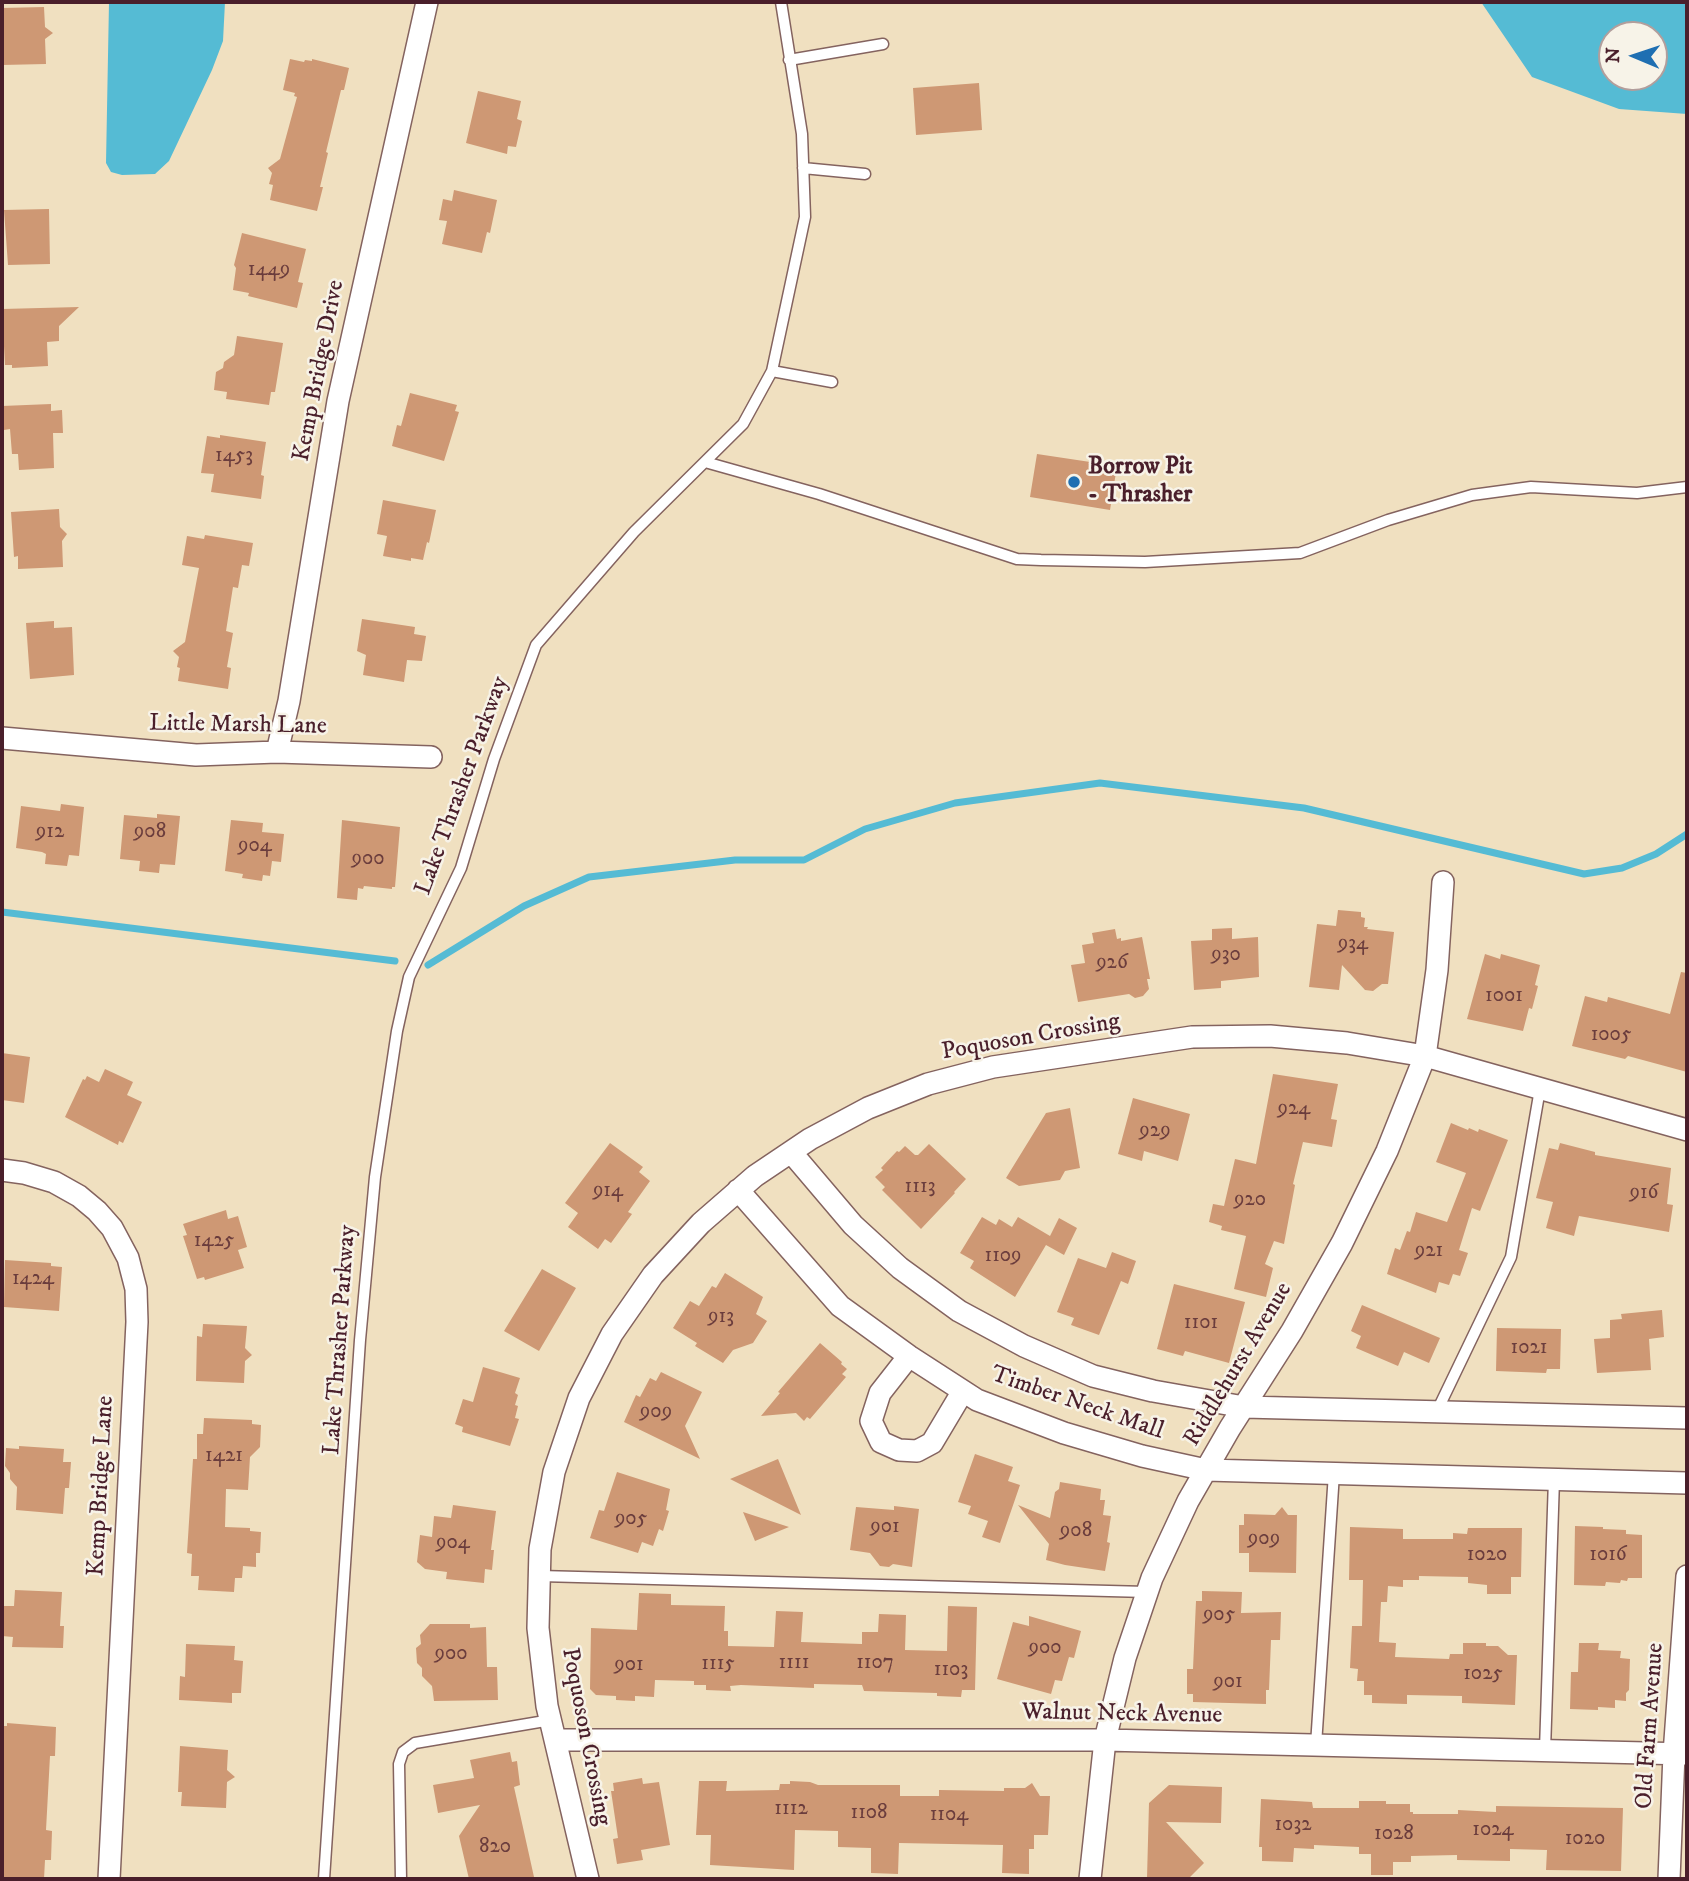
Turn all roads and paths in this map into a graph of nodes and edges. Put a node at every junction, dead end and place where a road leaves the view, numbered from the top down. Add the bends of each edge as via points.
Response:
1 (427, 2) edge
2 (781, 2) edge
3 (883, 44) dead end
4 (789, 60) junction
5 (803, 168) junction
6 (865, 174) dead end
7 (772, 371) junction
8 (832, 382) dead end
9 (705, 462) junction
10 (1687, 487) edge
11 (2, 738) edge
12 (277, 752) junction
13 (431, 757) dead end
14 (1443, 882) dead end
15 (1425, 1056) junction
16 (1540, 1089) junction
17 (1687, 1130) edge
18 (791, 1152) junction
19 (2, 1170) edge
20 (738, 1190) junction
21 (909, 1356) junction
22 (963, 1391) junction
23 (1244, 1406) junction
24 (1437, 1411) junction
25 (1687, 1418) edge
26 (1206, 1470) junction
27 (1334, 1473) junction
28 (1555, 1479) junction
29 (1687, 1483) edge
30 (540, 1576) junction
31 (1687, 1576) edge
32 (1147, 1592) junction
33 (553, 1730) junction
34 (1105, 1740) junction
35 (1316, 1745) junction
36 (1545, 1750) junction
37 (1680, 1754) edge
38 (109, 1879) edge
39 (324, 1879) edge
40 (401, 1879) edge
41 (588, 1879) edge
42 (1090, 1879) edge
43 (1669, 1879) edge

1 - 12 street, Kemp Bridge Drive via 341,387
2 - 4 lane, Lake Thrasher Parkway
3 - 4 lane
4 - 5 lane, Lake Thrasher Parkway via 803,134
5 - 6 lane
5 - 7 lane, Lake Thrasher Parkway via 805,217
7 - 8 lane
7 - 9 lane, Lake Thrasher Parkway via 743,424
9 - 10 lane via 820,494 1017,559 1041,560 1146,562 1300,553 1472,495 1531,487 1637,493
9 - 39 lane, Lake Thrasher Parkway via 634,532 536,645 461,868 409,977 375,1177
11 - 12 street, Little Marsh Lane via 196,755
12 - 13 street, Little Marsh Lane
14 - 15 street, Riddlehurst Avenue
15 - 16 street, Poquoson Crossing
15 - 18 street, Poquoson Crossing via 1283,1037 1192,1037 993,1067 928,1084 868,1108
15 - 23 street, Riddlehurst Avenue via 1387,1151 1342,1243
16 - 17 street, Poquoson Crossing
16 - 24 lane via 1511,1257
18 - 20 street, Poquoson Crossing
18 - 23 street, Timber Neck Mall via 853,1225 958,1311 1093,1376
19 - 38 street, Kemp Bridge Lane via 54,1182 97,1211 128,1258 136,1289
20 - 21 street, Timber Neck Mall via 841,1306
20 - 30 street, Poquoson Crossing via 653,1275 612,1334 579,1398 554,1472 540,1549
21 - 22 street, Timber Neck Mall
21 - 22 street via 880,1393 871,1421 881,1442 917,1451 932,1443
22 - 26 street, Timber Neck Mall via 1065,1433
23 - 24 street, Timber Neck Mall
23 - 26 street, Riddlehurst Avenue
24 - 25 street, Timber Neck Mall
26 - 27 street, Timber Neck Mall
26 - 32 street, Riddlehurst Avenue
27 - 28 street, Timber Neck Mall
27 - 35 lane
28 - 29 street, Timber Neck Mall
28 - 36 lane
30 - 32 lane
30 - 33 street, Poquoson Crossing via 538,1628
31 - 37 street, Old Farm Avenue
32 - 34 street, Riddlehurst Avenue
33 - 34 street, Walnut Neck Avenue
33 - 40 lane via 415,1743 402,1752
33 - 41 street, Poquoson Crossing
34 - 35 street, Walnut Neck Avenue
34 - 42 street, Riddlehurst Avenue
35 - 36 street, Walnut Neck Avenue
36 - 37 street, Walnut Neck Avenue
37 - 43 street, Old Farm Avenue

